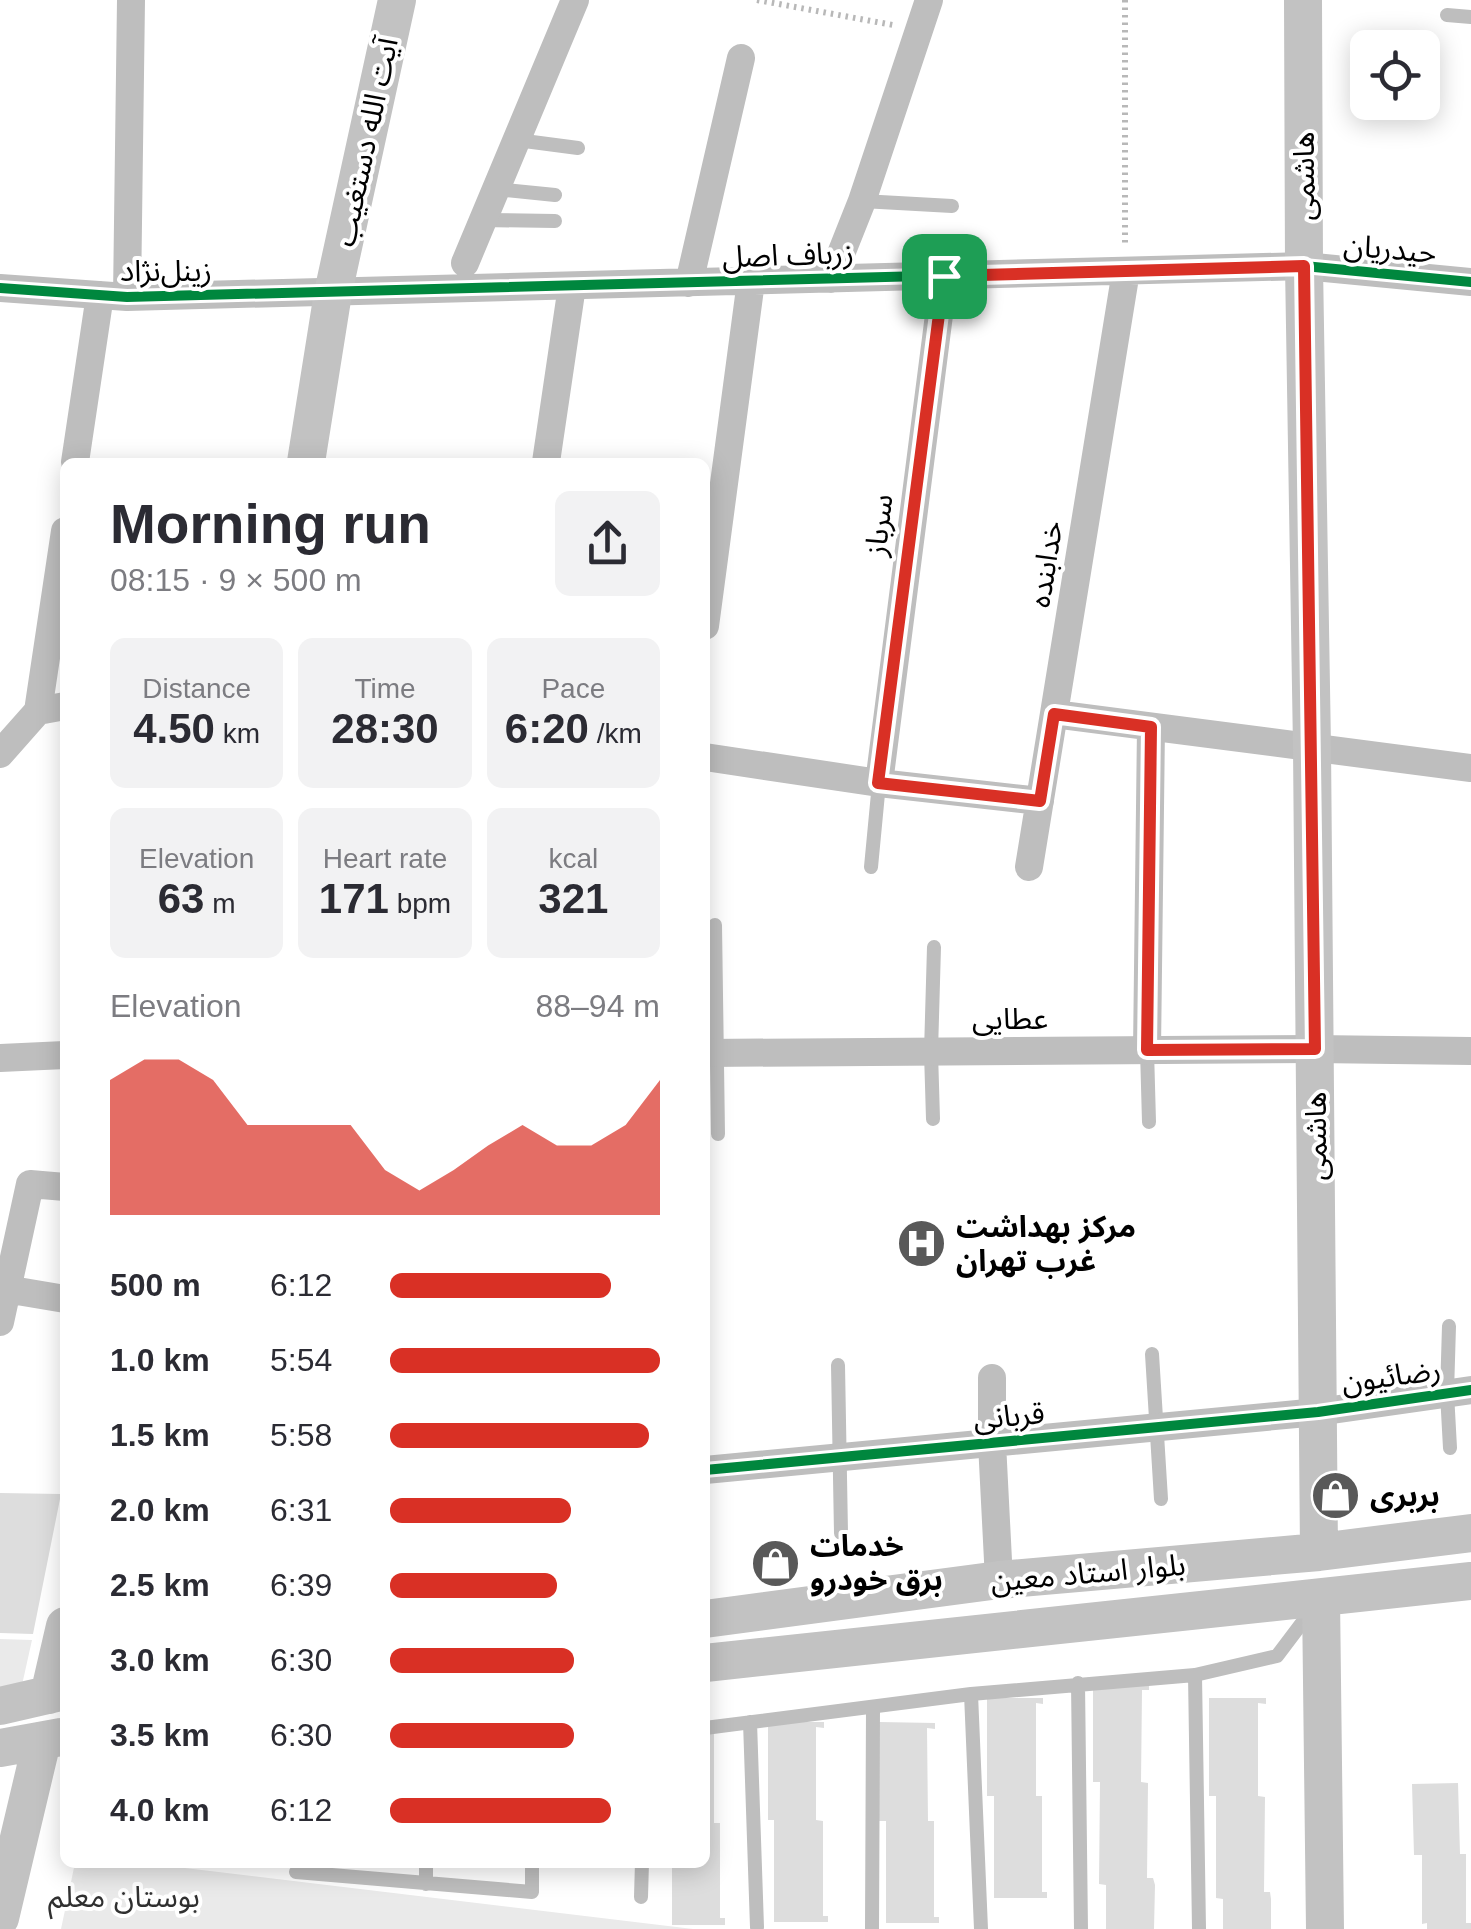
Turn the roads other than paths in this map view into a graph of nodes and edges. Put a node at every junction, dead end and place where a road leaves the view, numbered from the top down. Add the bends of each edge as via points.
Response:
1 (130, 0) edge
2 (397, 0) edge
3 (575, 0) edge
4 (929, 0) edge
5 (1303, 0) edge
6 (1447, 15) dead end
7 (1471, 17) edge
8 (741, 58) dead end
9 (517, 140) junction
10 (578, 148) dead end
11 (496, 188) junction
12 (555, 195) dead end
13 (862, 201) junction
14 (952, 206) dead end
15 (483, 220) junction
16 (555, 221) dead end
17 (465, 263) dead end
18 (1304, 266) junction
19 (1126, 271) junction
20 (944, 276) junction
21 (831, 279) junction
22 (751, 281) junction
23 (1471, 282) edge
24 (689, 283) junction
25 (572, 286) junction
26 (0, 288) edge
27 (334, 293) junction
28 (113, 296) junction
29 (76, 458) edge
30 (307, 458) edge
31 (547, 458) edge
32 (710, 588) edge
33 (60, 599) edge
34 (52, 709) edge
35 (1054, 714) junction
36 (1151, 727) junction
37 (1312, 747) junction
38 (0, 754) edge
39 (710, 759) edge
40 (1471, 768) edge
41 (878, 783) junction
42 (1040, 801) junction
43 (871, 867) dead end
44 (1029, 867) dead end
45 (715, 925) dead end
46 (934, 947) dead end
47 (1315, 1049) junction
48 (1147, 1050) junction
49 (1471, 1051) edge
50 (931, 1052) junction
51 (710, 1053) edge
52 (60, 1056) edge
53 (0, 1058) edge
54 (933, 1120) dead end
55 (1149, 1122) dead end
56 (718, 1134) dead end
57 (60, 1187) edge
58 (3, 1289) edge
59 (60, 1298) edge
60 (0, 1322) edge
61 (1449, 1326) dead end
62 (1152, 1354) dead end
63 (838, 1365) dead end
64 (992, 1378) dead end
65 (1459, 1392) edge
66 (1318, 1412) junction
67 (1156, 1428) junction
68 (992, 1443) junction
69 (1450, 1448) dead end
70 (839, 1458) junction
71 (710, 1470) edge
72 (1161, 1499) dead end
73 (841, 1533) dead end
74 (1471, 1533) edge
75 (1320, 1552) junction
76 (999, 1580) junction
77 (1471, 1581) edge
78 (1320, 1598) junction
79 (710, 1618) edge
80 (710, 1662) edge
81 (60, 1668) edge
82 (1195, 1675) junction
83 (1078, 1683) junction
84 (57, 1693) edge
85 (971, 1694) junction
86 (0, 1706) edge
87 (873, 1708) junction
88 (750, 1722) junction
89 (710, 1727) edge
90 (54, 1738) edge
91 (0, 1748) edge
92 (426, 1868) edge
93 (532, 1868) edge
94 (642, 1868) edge
95 (296, 1872) dead end
96 (426, 1884) junction
97 (641, 1897) dead end
98 (0, 1918) edge
99 (757, 1927) edge
100 (872, 1929) edge
101 (981, 1929) edge
102 (1081, 1929) edge
103 (1200, 1929) edge
104 (1325, 1929) edge

1 - 28 street
2 - 27 main road, آیت الله دستغیب
3 - 9 street
4 - 13 street
5 - 18 main road, هاشمی
6 - 7 lane
8 - 24 street
9 - 10 lane
9 - 11 street
11 - 12 lane
11 - 15 street
13 - 14 lane
13 - 21 street
15 - 16 lane
15 - 17 street
18 - 19 street, زرباف اصل
18 - 23 street, حیدریان
18 - 37 main road, هاشمی
19 - 20 street, زرباف اصل
19 - 35 street, خدابنده
20 - 21 street, زرباف اصل
20 - 41 street, سرباز
21 - 22 street, زرباف اصل
22 - 24 street, زرباف اصل
22 - 32 street
24 - 25 street, زرباف اصل
25 - 27 street, زرباف اصل
25 - 31 street
26 - 28 street, زینل‌نژاد
27 - 28 street, زینل‌نژاد
27 - 30 main road, آیت الله دستغیب
28 - 29 street
33 - 34 street
34 - 38 street
35 - 36 street
35 - 42 street, خدابنده
36 - 37 street
36 - 48 street
37 - 40 street
37 - 47 main road, هاشمی
39 - 41 street
41 - 42 street
41 - 43 lane
42 - 44 street, خدابنده
45 - 51 lane
46 - 50 lane
47 - 48 street, عطایی
47 - 49 street, عطایی
47 - 66 main road, هاشمی
48 - 50 street, عطایی
48 - 55 lane
50 - 51 street, عطایی
50 - 54 lane
51 - 56 lane
52 - 53 street
57 - 58 street via 30,1184
58 - 59 street
58 - 60 street
61 - 65 lane
62 - 67 lane
63 - 70 lane
64 - 68 street
65 - 66 street, رضائیون
65 - 69 lane
66 - 67 street, قربانی
66 - 75 main road, هاشمی
67 - 68 street, قربانی
67 - 72 lane
68 - 70 street, قربانی
68 - 76 street
70 - 71 street, قربانی
70 - 73 lane
74 - 75 main road, بلوار استاد معین
75 - 76 main road, بلوار استاد معین
76 - 79 main road, بلوار استاد معین
77 - 78 main road, بلوار استاد معین
78 - 80 main road, بلوار استاد معین
78 - 82 lane via 1277,1656
78 - 104 main road
81 - 84 main road
82 - 83 lane
82 - 103 lane
83 - 85 lane
83 - 102 lane
84 - 86 main road
85 - 87 lane
85 - 101 lane
87 - 88 lane
87 - 100 lane
88 - 89 lane
88 - 99 lane
90 - 91 main road
90 - 98 main road
92 - 96 lane
93 - 96 lane via 532,1892
94 - 97 lane
95 - 96 lane

